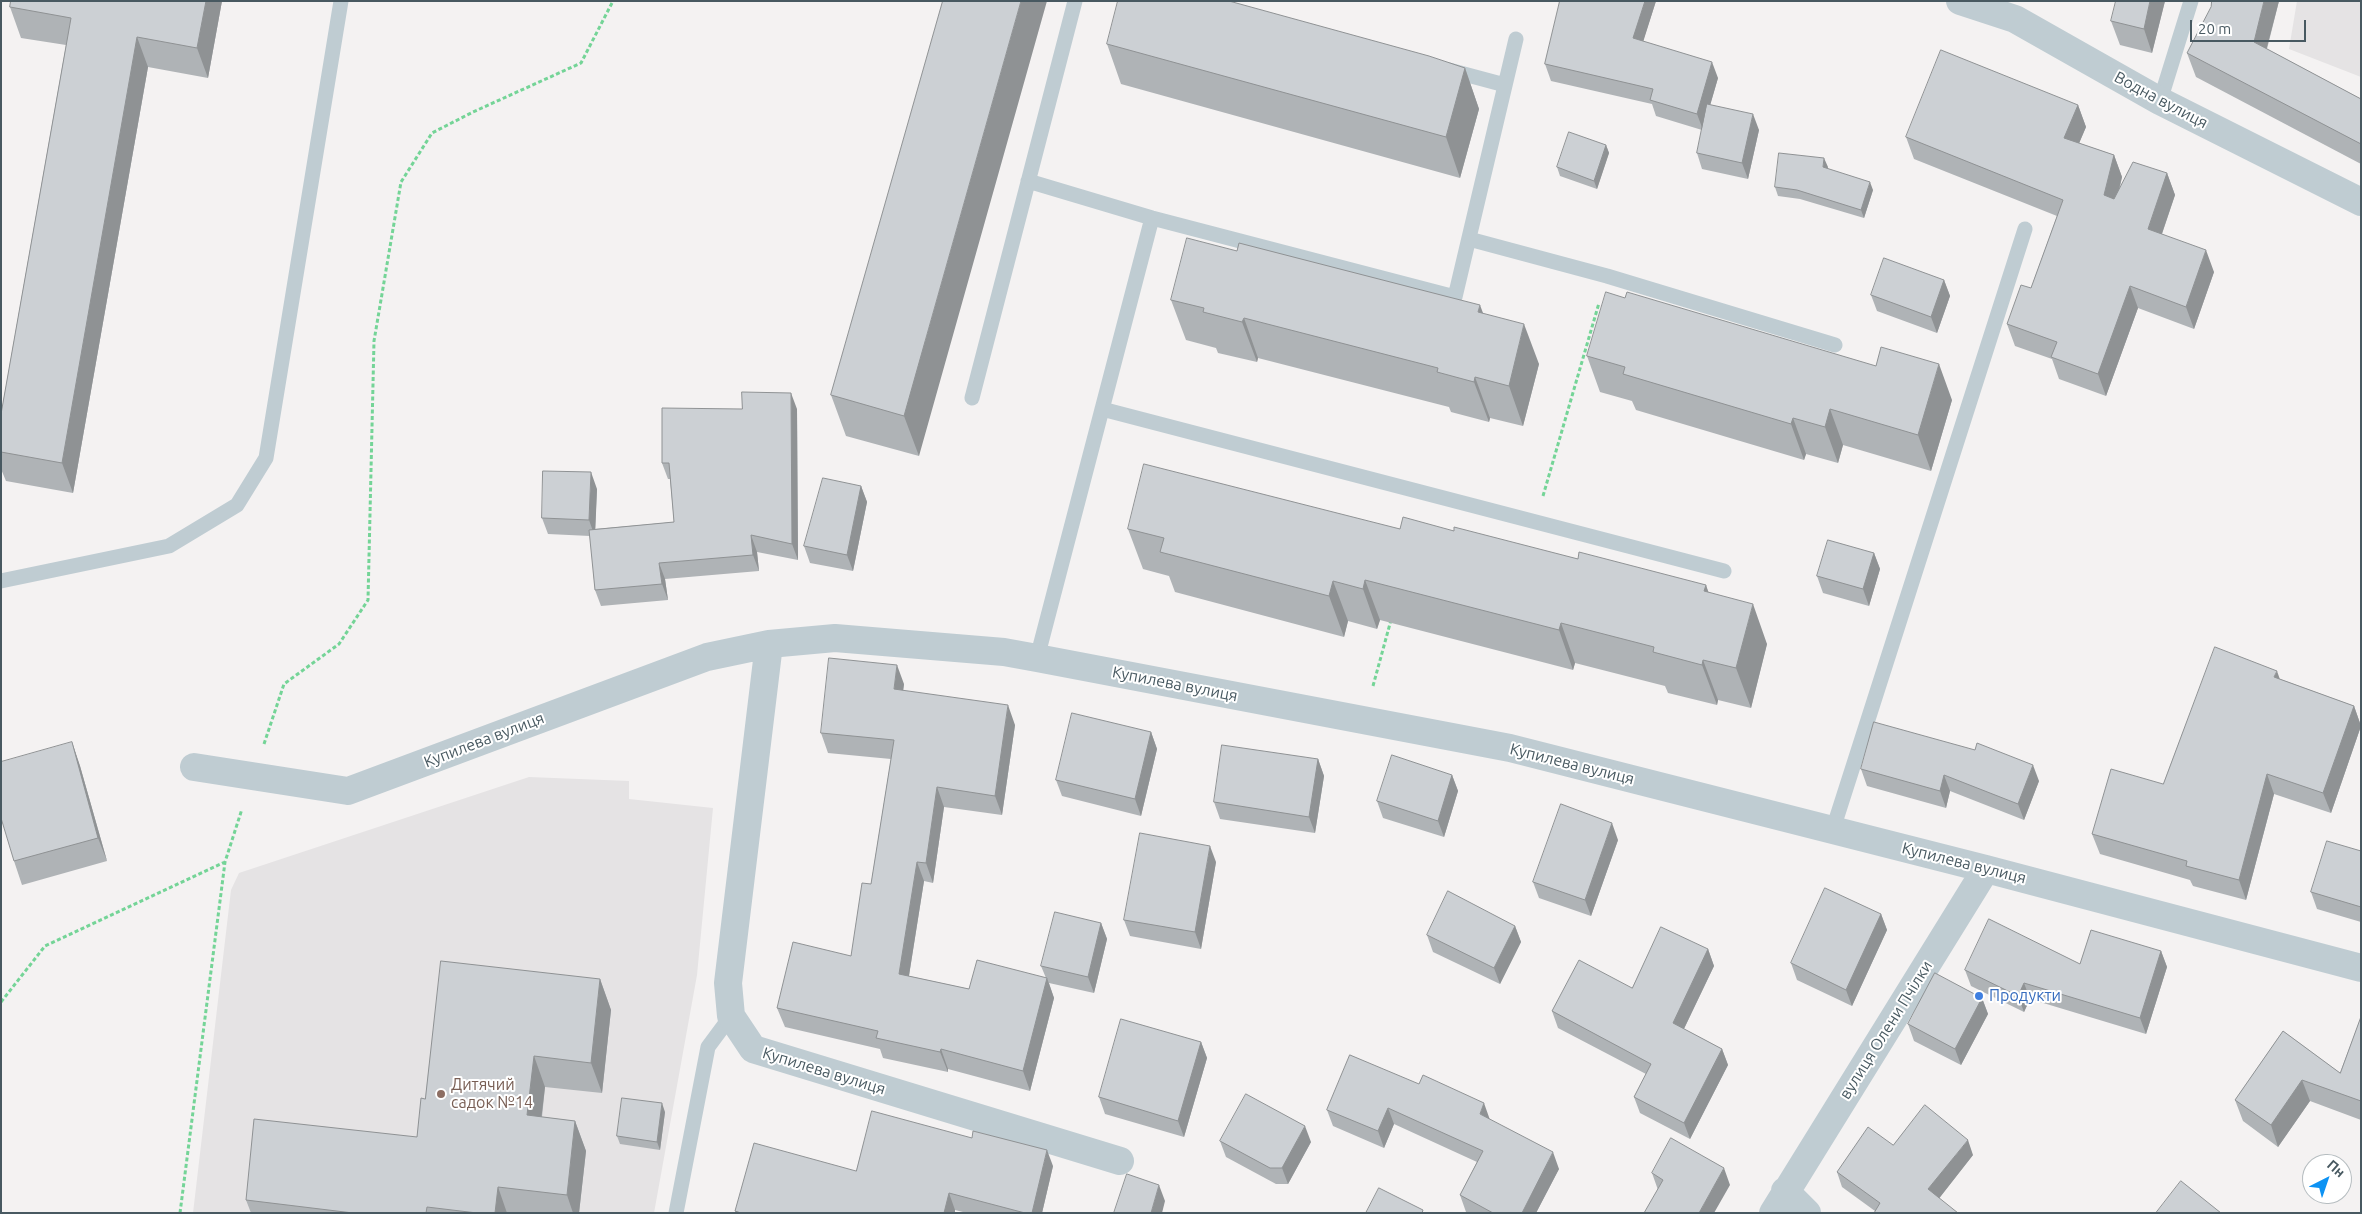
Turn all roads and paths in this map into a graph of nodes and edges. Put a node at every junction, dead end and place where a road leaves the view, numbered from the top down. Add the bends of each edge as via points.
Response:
1 (341, 1) edge
2 (614, 1) edge
3 (1075, 1) edge
4 (1960, 1) edge
5 (2191, 1) edge
6 (1516, 39) dead end
7 (1438, 67) edge
8 (1505, 85) junction
9 (2160, 101) junction
10 (1028, 181) junction
11 (2361, 202) edge
12 (1152, 218) junction
13 (2025, 228) dead end
14 (1469, 238) junction
15 (1607, 276) junction
16 (1835, 345) dead end
17 (972, 398) dead end
18 (1102, 409) junction
19 (1536, 522) junction
20 (1724, 571) dead end
21 (1, 581) edge
22 (1392, 616) edge
23 (769, 644) junction
24 (1037, 658) junction
25 (1364, 720) junction
26 (194, 768) dead end
27 (253, 776) junction
28 (1833, 830) junction
29 (225, 862) junction
30 (1986, 868) junction
31 (2361, 968) edge
32 (1, 1002) edge
33 (731, 1016) junction
34 (1120, 1162) dead end
35 (1779, 1202) edge
36 (180, 1213) edge
37 (676, 1213) edge
38 (1807, 1213) edge

1 - 21 lane via 266,458 237,505 169,546
2 - 27 path via 581,63 432,133 401,182 374,341 368,600 339,644 284,684
3 - 10 lane
4 - 9 street, Водна вулиця via 2016,19
5 - 9 lane
6 - 8 lane
7 - 8 lane
8 - 14 lane
9 - 11 street, Водна вулиця
10 - 12 lane
10 - 17 lane
12 - 14 lane via 1455,297
12 - 18 lane
13 - 28 lane
14 - 15 lane
15 - 16 lane
15 - 19 path
18 - 19 lane
18 - 24 lane
19 - 20 lane
22 - 25 path
23 - 24 street, Купилева вулиця via 835,638 1004,652
23 - 27 street, Купилева вулиця via 707,657 348,791
23 - 33 street, Купилева вулиця via 728,983
24 - 25 street, Купилева вулиця
25 - 28 street, Купилева вулиця via 1510,748
26 - 27 street, Купилева вулиця
27 - 29 path
28 - 30 street, Купилева вулиця
29 - 32 path via 46,946
29 - 36 path
30 - 31 street, Купилева вулиця
30 - 35 street, вулиця Олени Пчілки
33 - 34 street, Купилева вулиця via 753,1049
33 - 37 lane via 708,1047
35 - 38 street, вулиця Олени Пчілки

